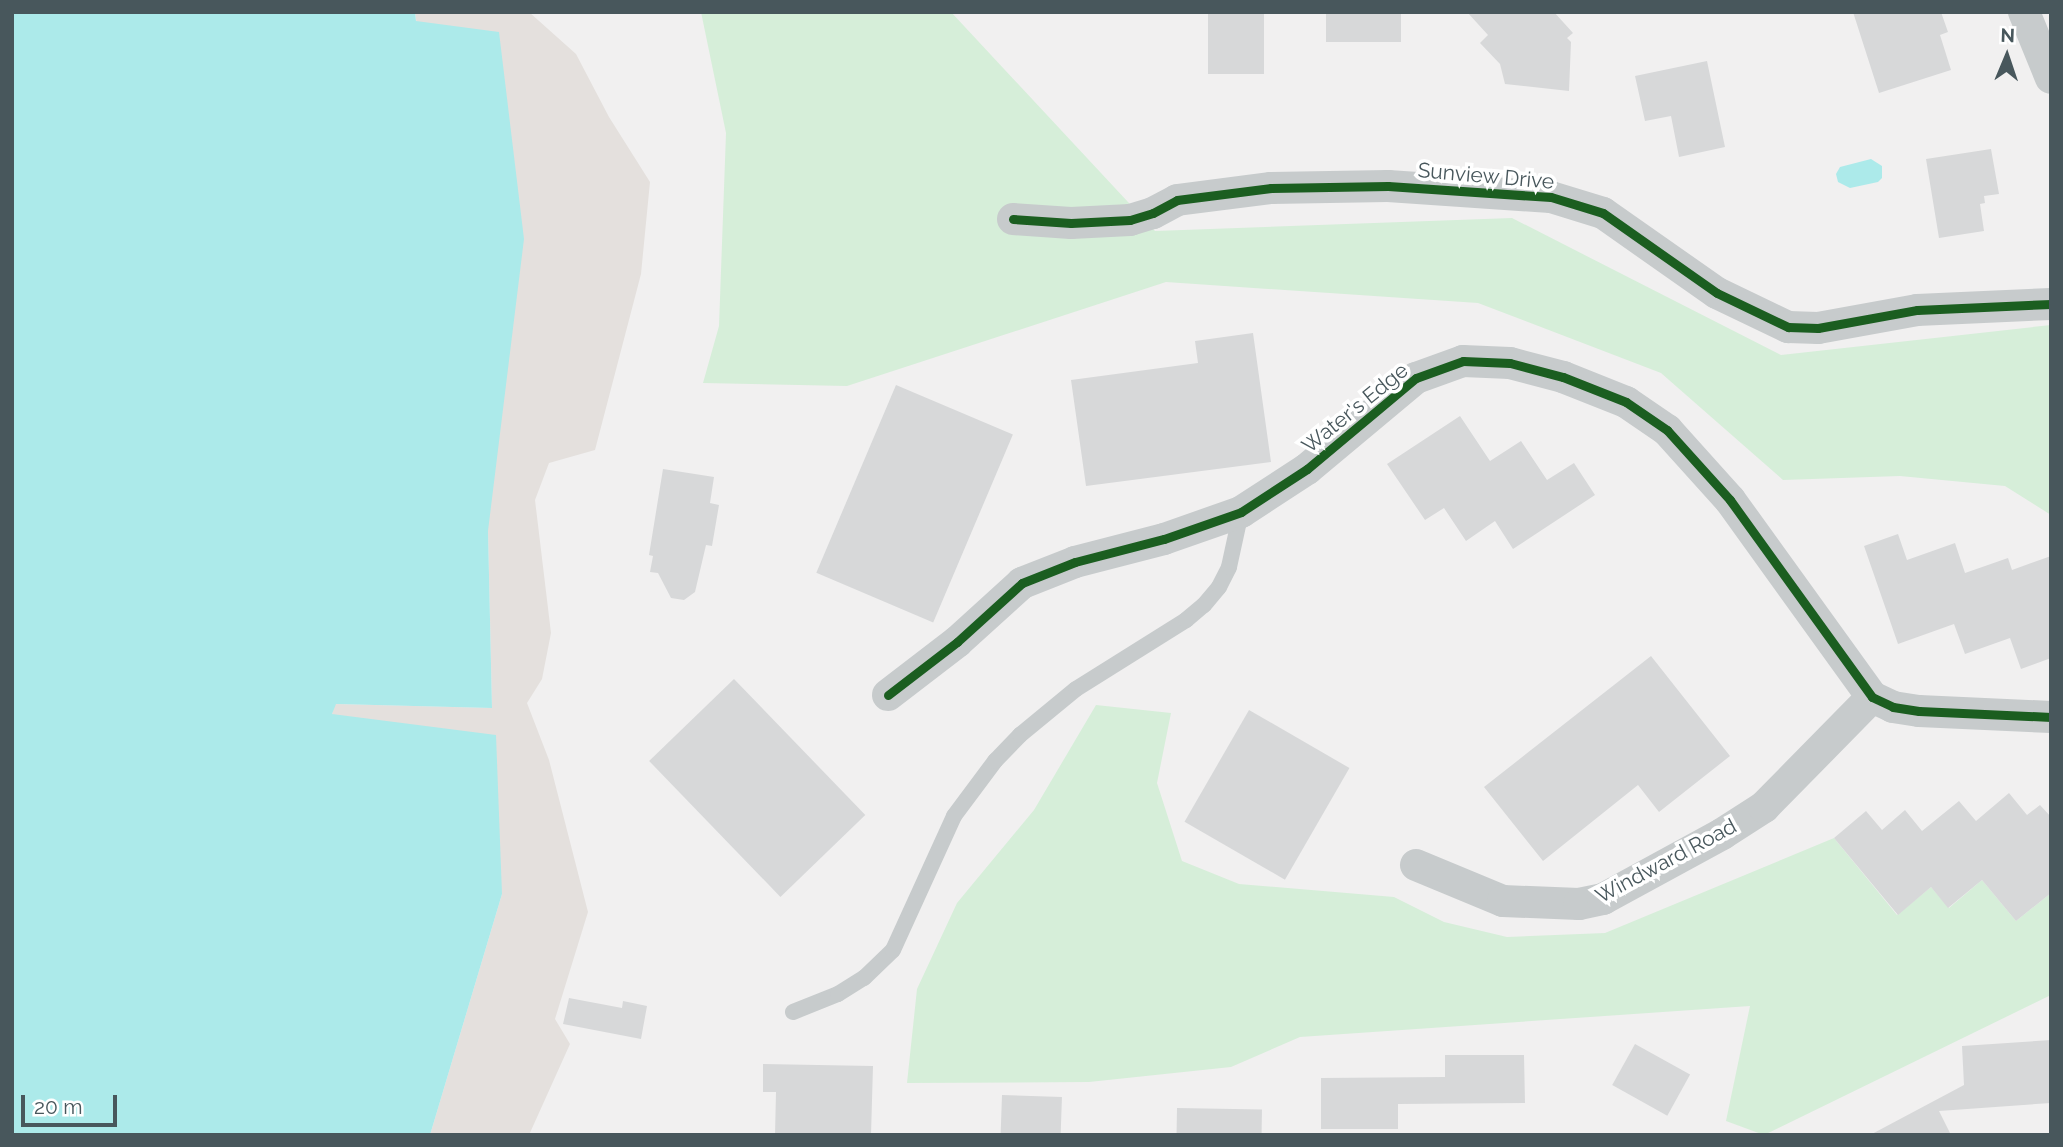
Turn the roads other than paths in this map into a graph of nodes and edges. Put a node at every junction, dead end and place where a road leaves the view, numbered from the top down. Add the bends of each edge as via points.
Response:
1 (2024, 12) edge
2 (2051, 78) edge
3 (1013, 219) dead end
4 (2051, 304) edge
5 (1241, 512) junction
6 (888, 695) dead end
7 (1872, 696) junction
8 (2051, 716) edge
9 (1416, 865) dead end
10 (793, 1012) dead end

1 - 2 street
3 - 4 street, Sunview Drive via 1071,223 1130,220 1177,200 1271,188 1388,186 1551,197 1603,213 1717,293 1788,327 1818,328 1917,310
5 - 6 street, Water's Edge via 1164,539 1075,562 1022,583 957,642
5 - 7 street, Water's Edge via 1307,469 1416,378 1463,361 1510,363 1563,377 1626,402 1667,430 1730,500
5 - 10 lane via 1230,567 1204,605 1186,621 1087,681 1020,735 954,816 893,950 864,978
7 - 8 street via 1893,707 1919,712
7 - 9 street, Windward Road via 1764,807 1603,899 1579,904 1503,901

